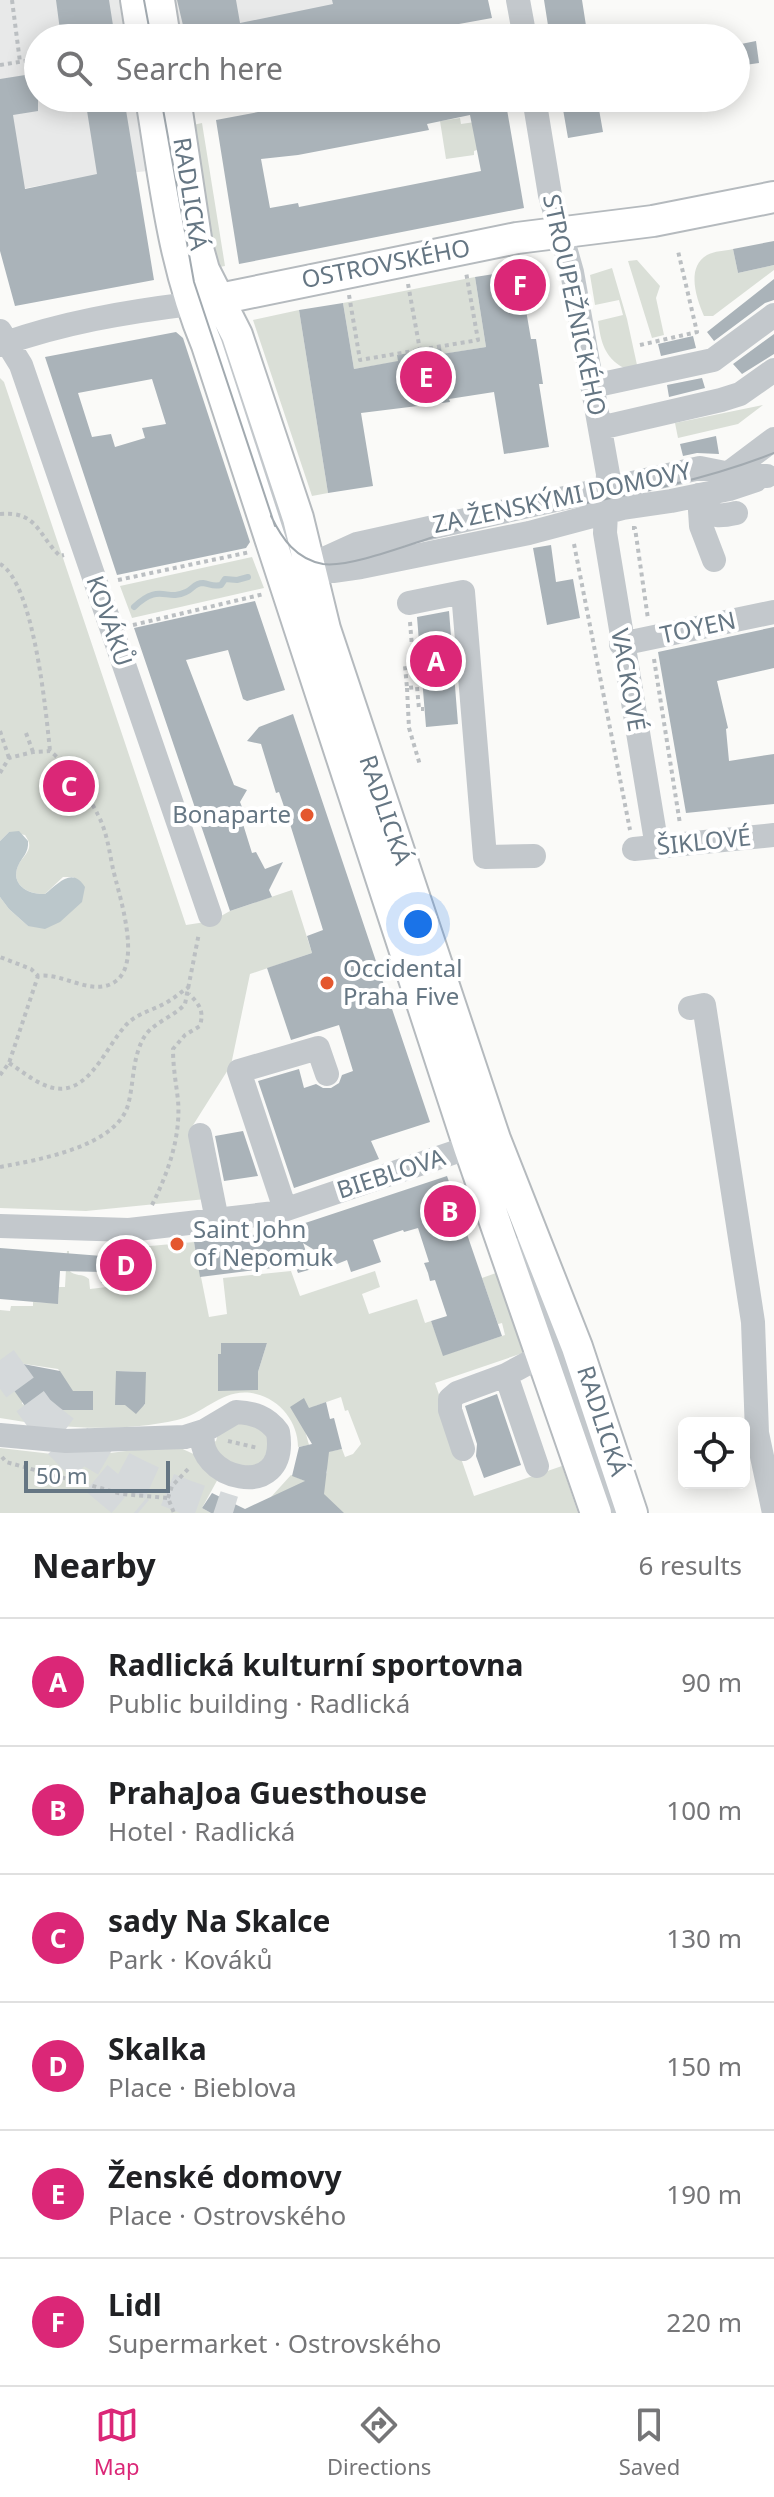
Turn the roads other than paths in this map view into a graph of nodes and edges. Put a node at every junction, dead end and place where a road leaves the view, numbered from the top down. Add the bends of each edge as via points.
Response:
1 (136, 0) edge
2 (159, 0) edge
3 (518, 0) edge
4 (140, 24) edge
5 (163, 24) edge
6 (518, 24) edge
7 (153, 112) edge
8 (177, 112) edge
9 (536, 112) edge
10 (774, 197) edge
11 (560, 232) junction
12 (206, 301) junction
13 (774, 315) edge
14 (3, 339) edge
15 (774, 370) edge
16 (593, 386) junction
17 (774, 424) edge
18 (600, 428) junction
19 (774, 439) edge
20 (700, 468) junction
21 (730, 473) junction
22 (770, 475) edge
23 (608, 500) junction
24 (700, 501) junction
25 (632, 506) junction
26 (736, 513) dead end
27 (298, 518) junction
28 (359, 555) junction
29 (714, 560) dead end
30 (298, 579) junction
31 (409, 603) dead end
32 (774, 612) edge
33 (621, 644) junction
34 (774, 835) edge
35 (645, 848) joint
36 (534, 856) dead end
37 (210, 915) road end
38 (690, 1008) dead end
39 (327, 1074) dead end
40 (200, 1135) dead end
41 (484, 1143) junction
42 (285, 1209) junction
43 (217, 1220) junction
44 (0, 1226) edge
45 (543, 1355) junction
46 (506, 1375) junction
47 (0, 1435) edge
48 (197, 1444) junction
49 (463, 1449) dead end
50 (537, 1466) dead end
51 (596, 1513) edge
52 (612, 1513) edge
53 (622, 1513) edge
54 (632, 1513) edge
55 (774, 1513) edge

1 - 4 main road
2 - 5 main road
3 - 6 street
7 - 12 main road, RADLICKÁ via 178,261
8 - 12 main road, RADLICKÁ
9 - 11 street, STROUPEŽNICKÉHO
10 - 11 main road, OSTROVSKÉHO via 653,221
11 - 12 main road, OSTROVSKÉHO
11 - 16 street, STROUPEŽNICKÉHO
12 - 14 street, OSTROVSKÉHO
12 - 27 main road, RADLICKÁ via 237,335
12 - 30 main road, RADLICKÁ via 207,345
13 - 16 street via 713,360
14 - 37 street, KOVÁKŮ via 21,365
15 - 18 street via 730,397
16 - 18 street, STROUPEŽNICKÉHO
17 - 20 street via 733,457
18 - 23 street, STROUPEŽNICKÉHO
19 - 21 street
20 - 21 street, ZA ŽENSKÝMI DOMOVY
20 - 23 street, ZA ŽENSKÝMI DOMOVY via 663,471
21 - 22 street, ZA ŽENSKÝMI DOMOVY
21 - 25 street
22 - 24 street, ZA ŽENSKÝMI DOMOVY
23 - 25 street, ZA ŽENSKÝMI DOMOVY
23 - 28 street, ZA ŽENSKÝMI DOMOVY
23 - 33 street, VACKOVÉ via 605,533
24 - 25 street, ZA ŽENSKÝMI DOMOVY
24 - 26 street via 717,516
24 - 29 street via 701,526
27 - 28 street
27 - 30 main road, RADLICKÁ
28 - 30 street, ZA ŽENSKÝMI DOMOVY via 333,571
28 - 30 street via 329,606
30 - 41 main road, RADLICKÁ
30 - 41 street
31 - 36 street via 463,592 485,857
32 - 33 street, TOYEN
33 - 35 street, VACKOVÉ
34 - 35 street, ŠIKLOVÉ
38 - 55 street via 704,1005 753,1322 757,1433
39 - 42 street via 318,1048 239,1071
40 - 43 street
41 - 42 street, BIEBLOVA
41 - 45 main road, RADLICKÁ
41 - 52 street
41 - 53 street via 560,1327
41 - 54 main road, RADLICKÁ via 577,1347
42 - 43 street, BIEBLOVA
43 - 44 street, BIEBLOVA via 81,1230
45 - 46 street
45 - 51 main road, RADLICKÁ
46 - 49 street via 450,1399
46 - 50 street
47 - 48 street
48 - 48 street via 236,1412 250,1413 278,1432 279,1452 267,1472 244,1478 218,1466

